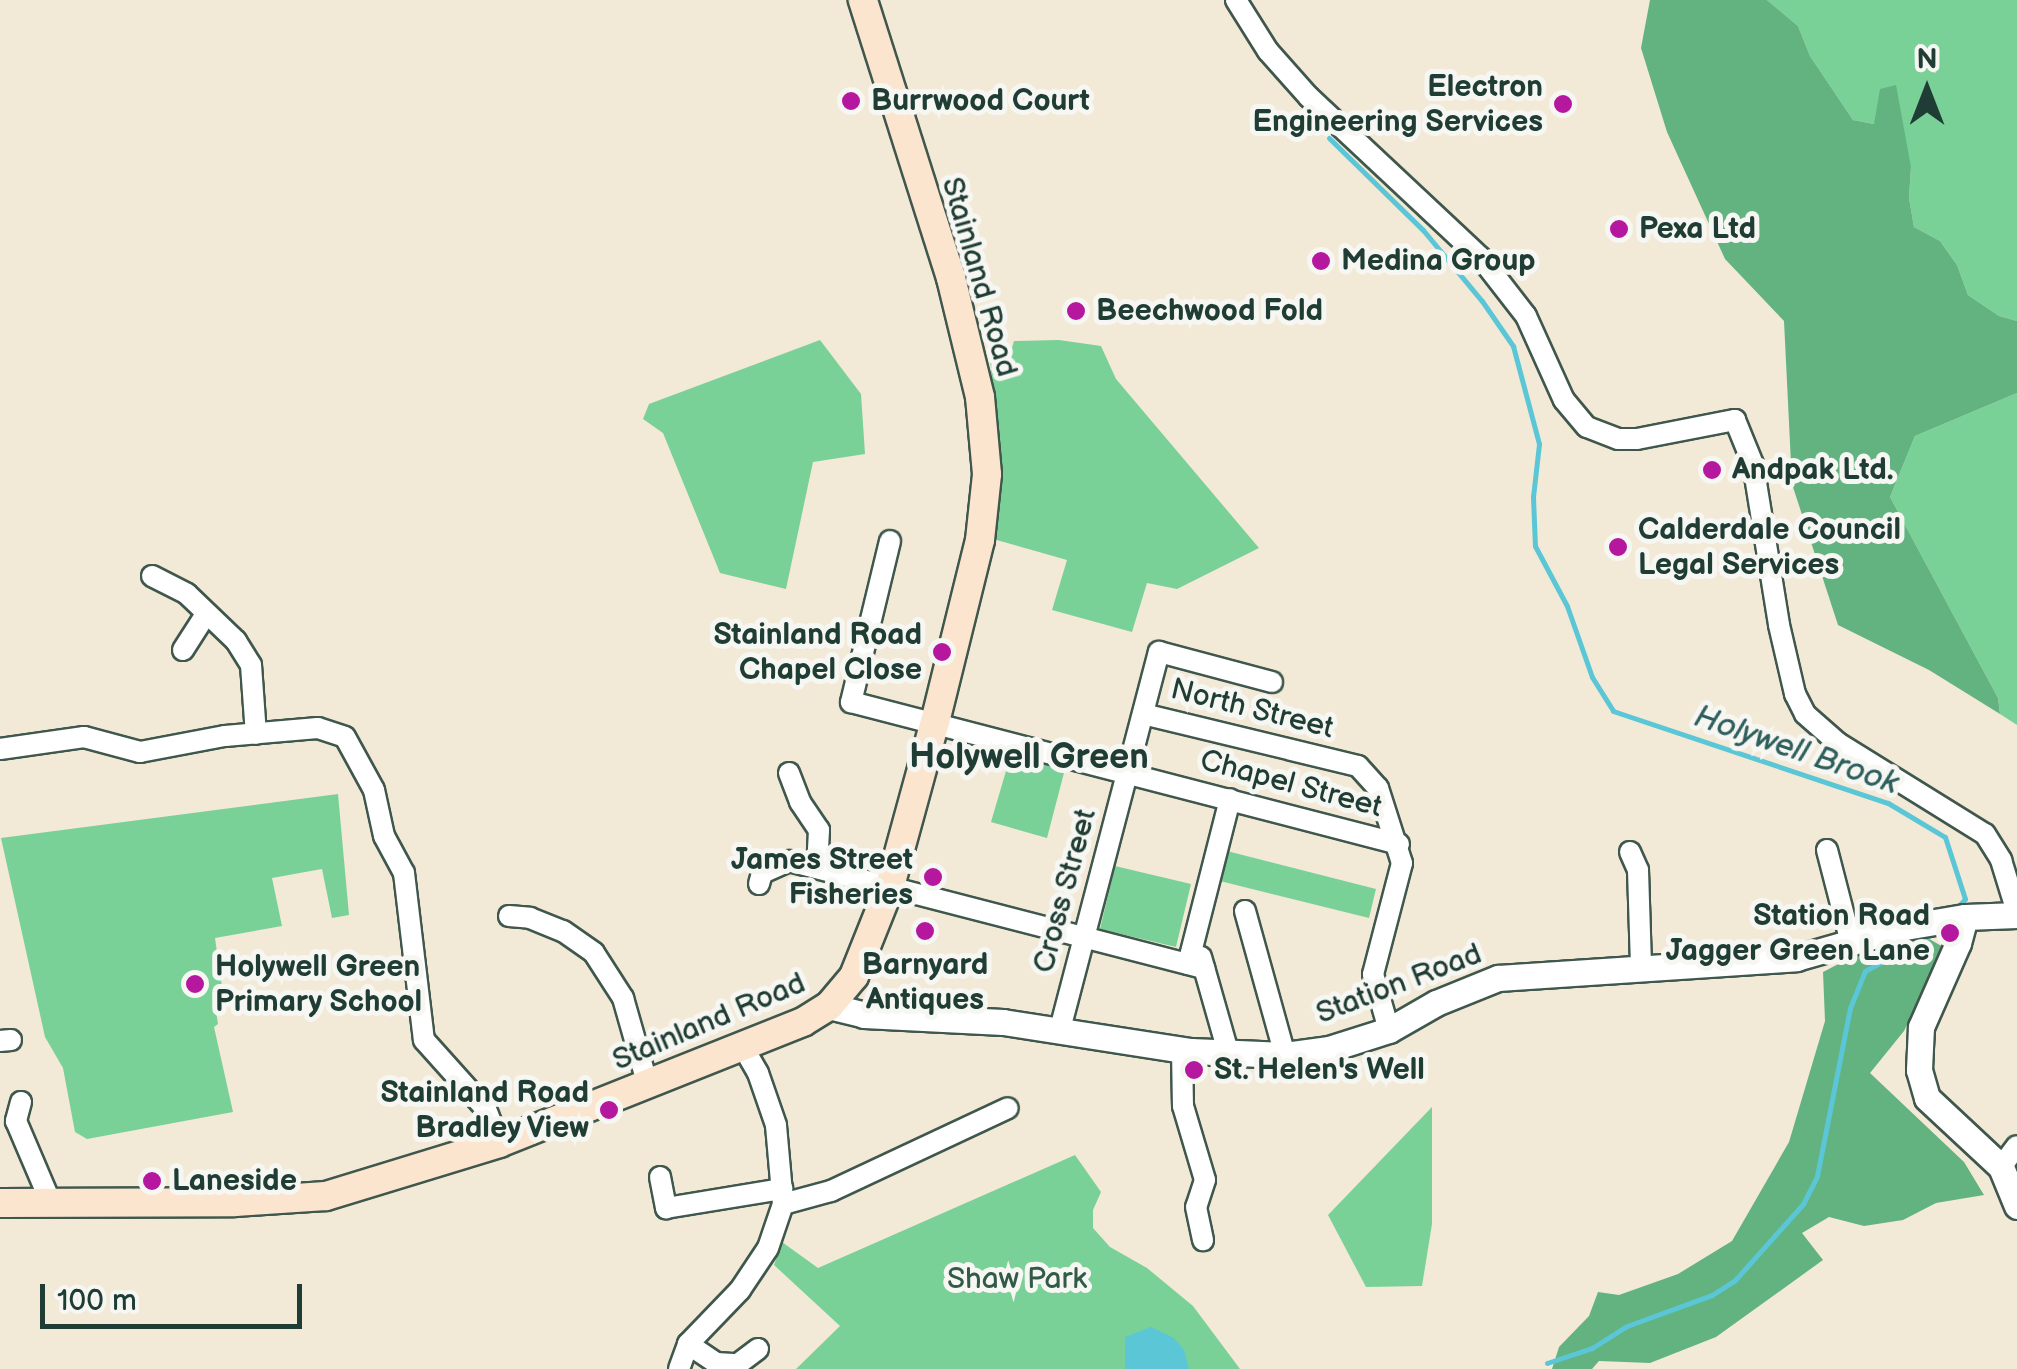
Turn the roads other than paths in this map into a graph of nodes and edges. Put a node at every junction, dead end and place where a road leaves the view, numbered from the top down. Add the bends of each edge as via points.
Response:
1 (863, 0) edge
2 (1236, 0) edge
3 (890, 540) dead end
4 (152, 576) dead end
5 (206, 614) junction
6 (184, 650) dead end
7 (1272, 682) dead end
8 (1143, 714) junction
9 (935, 722) junction
10 (256, 734) junction
11 (0, 750) edge
12 (1128, 772) junction
13 (789, 773) dead end
14 (1230, 800) junction
15 (1827, 850) dead end
16 (1630, 852) dead end
17 (1401, 853) junction
18 (817, 868) junction
19 (758, 884) dead end
20 (890, 886) junction
21 (1244, 912) dead end
22 (2017, 914) edge
23 (509, 916) dead end
24 (1963, 917) junction
25 (1084, 937) junction
26 (1851, 943) junction
27 (1641, 965) junction
28 (1196, 966) junction
29 (830, 1006) junction
30 (1060, 1030) junction
31 (1388, 1030) junction
32 (742, 1045) junction
33 (1182, 1050) junction
34 (1228, 1052) junction
35 (1285, 1055) junction
36 (648, 1086) junction
37 (21, 1102) dead end
38 (1008, 1108) dead end
39 (499, 1143) junction
40 (2017, 1146) edge
41 (2001, 1167) junction
42 (660, 1177) dead end
43 (782, 1196) junction
44 (0, 1203) edge
45 (50, 1203) junction
46 (2017, 1206) edge
47 (1204, 1240) dead end
48 (688, 1344) junction
49 (758, 1349) dead end
50 (680, 1369) edge

1 - 9 main road, Stainland Road via 951,278 980,396 987,474 980,540
2 - 22 street via 1308,97 1481,258 1526,316 1564,400 1586,427 1637,438 1735,420 1754,464 1779,625 1805,714 1838,743 1985,834 2002,860
3 - 9 street, Chapel Street via 851,702
4 - 5 street
5 - 6 street
5 - 10 street via 251,665
7 - 8 street, Cross Street via 1159,652
8 - 12 street, Cross Street
8 - 17 street, North Street via 1358,766 1378,788
9 - 12 street, Chapel Street
9 - 20 main road, Stainland Road
10 - 11 street via 140,752 84,737
10 - 39 street via 318,728 345,737 374,790 384,836 404,873 424,1040 486,1108
12 - 14 street, Chapel Street
12 - 25 street, Cross Street
13 - 18 street via 819,830
14 - 17 street, Chapel Street
14 - 28 street via 1195,936
15 - 26 street
16 - 27 street via 1638,870
17 - 31 street via 1373,974
18 - 19 street via 789,860 762,873
18 - 20 street
20 - 25 street
20 - 29 main road, Stainland Road via 854,976
21 - 35 street
22 - 24 street, Station Road
23 - 36 street via 563,931 594,953 623,998
24 - 26 street, Station Road
24 - 41 street via 1921,1027 1919,1070 1928,1098
25 - 28 street
25 - 30 street, Cross Street
26 - 27 street, Station Road via 1743,964
27 - 31 street, Station Road via 1498,978
28 - 34 street
29 - 30 street, Station Road
29 - 32 main road, Stainland Road
30 - 33 street, Station Road
31 - 35 street, Station Road
32 - 36 main road, Stainland Road
32 - 43 street via 776,1125
33 - 34 street, Station Road
33 - 47 street via 1182,1106 1205,1180 1196,1207
34 - 35 street, Station Road
36 - 39 main road, Stainland Road
37 - 45 street via 16,1120
38 - 43 street via 832,1191
39 - 45 main road, Stainland Road via 326,1196
40 - 41 street
41 - 46 street
42 - 43 street via 666,1208
43 - 48 street via 768,1248 740,1290
44 - 45 main road, Stainland Road
48 - 49 street via 716,1363 738,1364
48 - 50 street

